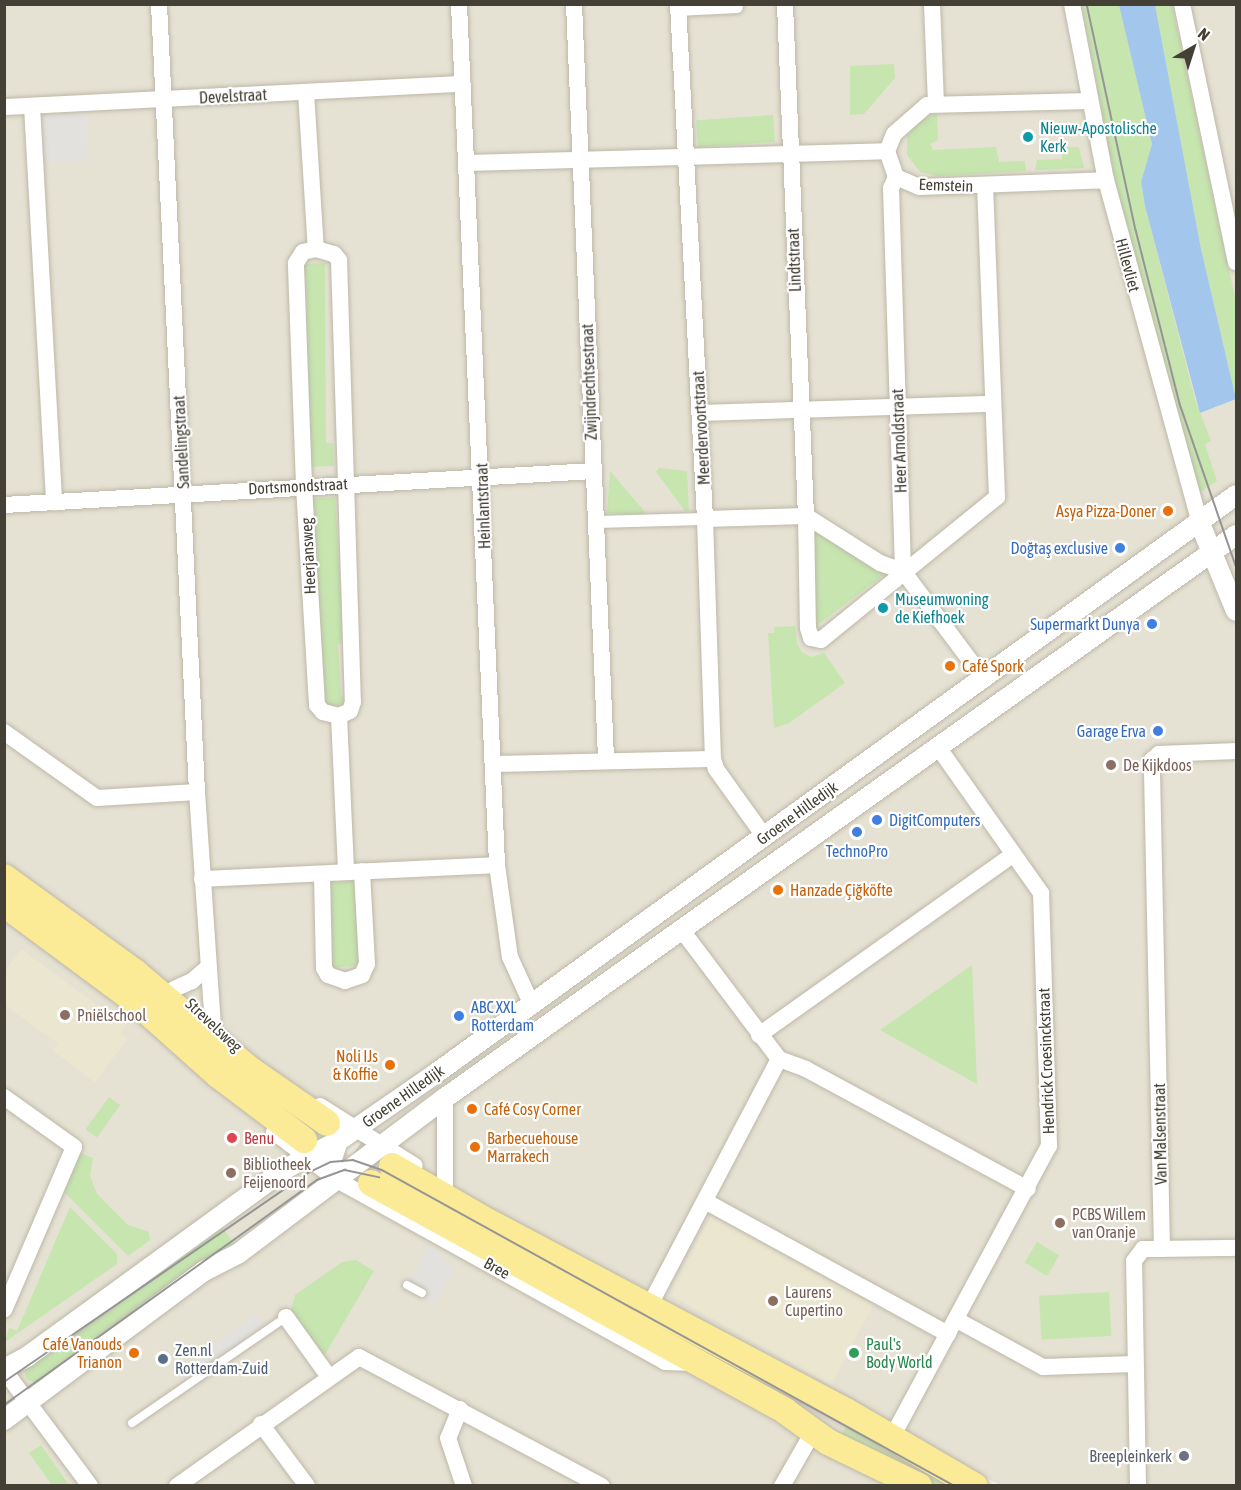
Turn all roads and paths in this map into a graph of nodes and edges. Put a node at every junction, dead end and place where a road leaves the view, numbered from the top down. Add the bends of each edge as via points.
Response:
1 (159, 4) edge
2 (459, 4) edge
3 (574, 4) edge
4 (784, 4) edge
5 (932, 4) edge
6 (1072, 4) edge
7 (1182, 4) edge
8 (678, 7) edge
9 (737, 7) dead end
10 (462, 84) junction
11 (306, 93) junction
12 (164, 100) junction
13 (1089, 101) junction
14 (936, 104) junction
15 (32, 106) junction
16 (4, 107) edge
17 (887, 151) junction
18 (789, 152) junction
19 (686, 155) junction
20 (580, 160) junction
21 (466, 163) junction
22 (896, 177) junction
23 (1106, 180) junction
24 (985, 186) junction
25 (316, 249) junction
26 (1236, 262) edge
27 (993, 404) junction
28 (898, 407) junction
29 (800, 412) junction
30 (700, 413) junction
31 (593, 471) junction
32 (482, 476) junction
33 (344, 483) junction
34 (304, 485) junction
35 (184, 494) junction
36 (1236, 495) edge
37 (54, 502) junction
38 (4, 505) edge
39 (806, 516) junction
40 (705, 519) junction
41 (1199, 521) junction
42 (595, 522) junction
43 (1236, 535) edge
44 (1212, 552) junction
45 (903, 571) junction
46 (1236, 611) edge
47 (984, 680) junction
48 (339, 716) junction
49 (4, 732) edge
50 (938, 747) junction
51 (1236, 751) edge
52 (606, 759) junction
53 (713, 759) junction
54 (493, 764) junction
55 (197, 792) junction
56 (764, 836) junction
57 (1012, 855) junction
58 (496, 864) junction
59 (354, 871) junction
60 (322, 874) junction
61 (4, 877) edge
62 (202, 879) junction
63 (4, 904) edge
64 (47, 908) junction
65 (681, 929) junction
66 (208, 967) junction
67 (174, 988) junction
68 (531, 1003) junction
69 (213, 1025) junction
70 (759, 1035) junction
71 (780, 1059) junction
72 (4, 1097) edge
73 (445, 1098) junction
74 (357, 1129) junction
75 (332, 1132) junction
76 (304, 1149) junction
77 (387, 1155) junction
78 (363, 1174) junction
79 (337, 1180) junction
80 (446, 1185) junction
81 (1028, 1189) junction
82 (705, 1202) junction
83 (1236, 1248) edge
84 (1162, 1249) junction
85 (407, 1285) dead end
86 (422, 1293) dead end
87 (653, 1299) junction
88 (4, 1310) edge
89 (286, 1317) joint
90 (952, 1327) junction
91 (695, 1363) junction
92 (1135, 1364) junction
93 (760, 1368) junction
94 (4, 1369) edge
95 (329, 1377) junction
96 (27, 1400) junction
97 (460, 1409) junction
98 (4, 1420) edge
99 (132, 1423) dead end
100 (261, 1424) junction
101 (813, 1432) junction
102 (894, 1433) junction
103 (90, 1485) edge
104 (177, 1485) edge
105 (307, 1485) edge
106 (464, 1485) edge
107 (602, 1485) edge
108 (782, 1485) edge
109 (919, 1485) edge
110 (975, 1485) edge
111 (1138, 1485) edge

1 - 12 street, Sandelingstraat
2 - 10 street, Heinlantstraat
3 - 20 street, Zwijndrechtsestraat
4 - 18 street, Lindtstraat
5 - 14 street
6 - 13 street, Hillevliet
7 - 26 street
8 - 9 street
8 - 19 street, Meerdervoortstraat
10 - 11 street, Develstraat
10 - 21 street, Heinlantstraat
11 - 12 street, Develstraat
11 - 25 street
12 - 15 street, Develstraat
12 - 35 street, Sandelingstraat
13 - 14 street
13 - 23 street, Hillevliet
14 - 17 street via 920,109 900,127
15 - 16 street, Develstraat
15 - 37 street
17 - 18 street
17 - 22 street, Eemstein
18 - 19 street
18 - 29 street, Lindtstraat
19 - 20 street
19 - 30 street, Meerdervoortstraat
20 - 21 street
20 - 31 street, Zwijndrechtsestraat
21 - 32 street, Heinlantstraat
22 - 24 street, Eemstein via 919,187
22 - 28 street, Heer Arnoldstraat via 891,188
23 - 24 street, Eemstein
23 - 41 street, Hillevliet
24 - 27 street
25 - 33 street via 334,254 339,260
25 - 34 street, Heerjansweg via 303,252 296,263
27 - 28 street
27 - 45 street via 997,497
28 - 29 street
28 - 45 street, Heer Arnoldstraat
29 - 30 street
29 - 39 street, Lindtstraat
30 - 40 street, Meerdervoortstraat
31 - 32 street, Dortsmondstraat
31 - 42 street, Zwijndrechtsestraat
32 - 33 street, Dortsmondstraat
32 - 54 street, Heinlantstraat
33 - 34 street, Dortsmondstraat
33 - 48 street via 353,702 350,711
34 - 35 street, Dortsmondstraat
34 - 48 street, Heerjansweg via 317,705 323,712
35 - 37 street, Dortsmondstraat
35 - 55 street, Sandelingstraat
36 - 41 street, Groene Hilledijk
37 - 38 street, Dortsmondstraat
39 - 40 street
39 - 45 street via 880,563
39 - 45 street, Lindtstraat via 808,628 814,641
40 - 42 street
40 - 53 street, Meerdervoortstraat
41 - 44 street
41 - 47 street, Groene Hilledijk
42 - 52 street, Zwijndrechtsestraat
43 - 44 street, Groene Hilledijk
44 - 46 street
44 - 50 street, Groene Hilledijk
45 - 47 street
47 - 56 street, Groene Hilledijk
48 - 59 street
49 - 55 street via 97,798
50 - 57 street, Hendrick Croesinckstraat
50 - 65 street, Groene Hilledijk
51 - 84 street, Van Malsenstraat via 1159,753 1152,760
52 - 53 street
52 - 54 street
53 - 56 street, Meerdervoortstraat via 716,769
54 - 58 street, Heinlantstraat
55 - 62 street, Sandelingstraat
56 - 68 street, Groene Hilledijk
57 - 70 street
57 - 81 street, Hendrick Croesinckstraat via 1041,892 1049,1146
58 - 59 street
58 - 68 street, Heinlantstraat via 510,957
59 - 60 street
59 - 60 street via 367,964 362,975 345,981 328,975 324,968
60 - 62 street
61 - 64 main road, Strevelsweg
62 - 66 street, Sandelingstraat
63 - 76 main road, Strevelsweg via 100,975
64 - 67 street, Strevelsweg via 79,916
64 - 75 main road, Strevelsweg via 157,990 248,1068
65 - 70 street
65 - 73 street, Groene Hilledijk
66 - 67 street via 192,981
66 - 69 street, Sandelingstraat
67 - 69 street, Strevelsweg
68 - 74 street, Groene Hilledijk
69 - 74 street, Strevelsweg via 279,1079
70 - 71 street
71 - 81 street via 806,1069
71 - 82 street
72 - 88 street via 74,1148
73 - 77 street, Groene Hilledijk
73 - 80 street, Groene Hilledijk
74 - 75 street, Groene Hilledijk
74 - 77 street, Strevelsweg
74 - 78 street, Groene Hilledijk via 365,1148
75 - 76 street, Groene Hilledijk
75 - 79 street via 331,1162
76 - 79 street, Bree
76 - 94 street, Groene Hilledijk via 28,1356
77 - 78 street, Groene Hilledijk
77 - 80 street
77 - 93 main road
78 - 79 street, Groene Hilledijk
78 - 91 main road, Bree
79 - 91 street, Bree via 665,1362
79 - 96 street, Groene Hilledijk
80 - 87 street
81 - 90 street, Hendrick Croesinckstraat
82 - 87 street
82 - 90 street
83 - 84 street
84 - 92 street via 1143,1249 1134,1260
85 - 86 lane
87 - 93 street via 750,1355
89 - 95 street
89 - 99 lane
90 - 92 street via 1043,1367
90 - 102 street, Hendrick Croesinckstraat
91 - 101 main road, Bree via 785,1411
92 - 111 street
93 - 102 main road
94 - 96 street
95 - 97 street via 354,1359 364,1357
95 - 100 street
96 - 98 street, Groene Hilledijk
96 - 103 street
97 - 106 street via 448,1438
97 - 107 street
100 - 104 street
100 - 105 street
101 - 108 street
101 - 109 main road, Bree
102 - 110 main road

